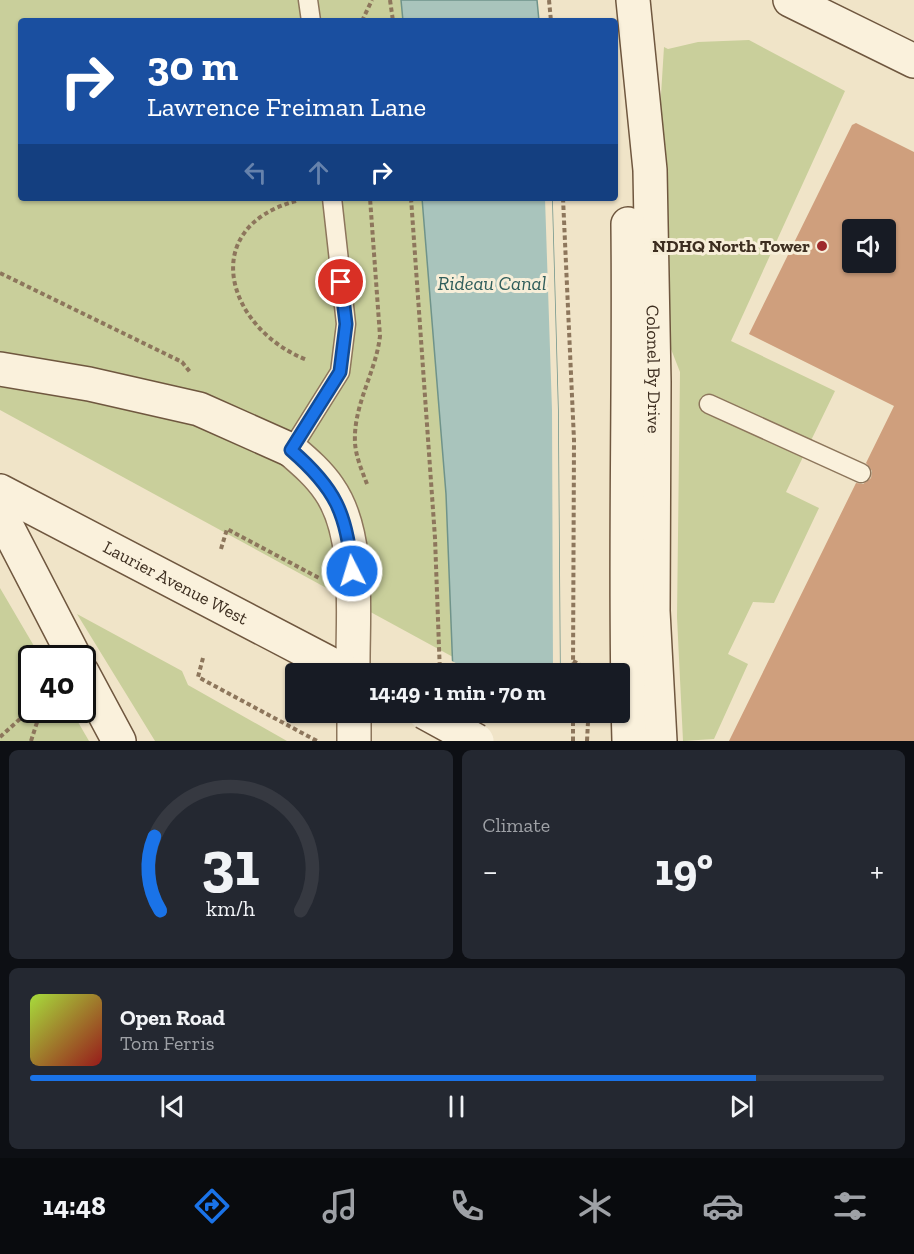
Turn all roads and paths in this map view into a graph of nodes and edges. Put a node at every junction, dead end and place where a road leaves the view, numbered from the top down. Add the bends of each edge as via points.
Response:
1 (308, 0) edge
2 (372, 0) edge
3 (390, 0) edge
4 (549, 0) edge
5 (611, 0) edge
6 (633, 0) edge
7 (790, 0) edge
8 (311, 18) edge
9 (363, 18) edge
10 (393, 18) edge
11 (551, 18) edge
12 (614, 18) edge
13 (914, 61) edge
14 (618, 62) edge
15 (296, 201) dead end
16 (332, 201) edge
17 (370, 201) edge
18 (411, 201) edge
19 (563, 201) edge
20 (0, 273) edge
21 (307, 360) dead end
22 (0, 369) edge
23 (193, 376) dead end
24 (709, 404) dead end
25 (291, 450) junction
26 (861, 473) dead end
27 (0, 491) edge
28 (371, 495) dead end
29 (0, 513) edge
30 (221, 549) dead end
31 (322, 580) dead end
32 (68, 645) edge
33 (203, 658) dead end
34 (573, 661) joint
35 (331, 663) edge
36 (352, 663) edge
37 (440, 663) edge
38 (577, 663) edge
39 (96, 698) edge
40 (18, 721) edge
41 (37, 723) edge
42 (354, 723) edge
43 (444, 723) edge
44 (573, 723) edge
45 (0, 737) edge
46 (31, 741) edge
47 (119, 741) edge
48 (317, 741) edge
49 (354, 741) edge
50 (477, 741) edge
51 (573, 741) edge
52 (629, 741) edge
53 (660, 741) edge

1 - 8 lane
2 - 9 path
3 - 10 path
4 - 11 path
5 - 12 main road
6 - 53 main road, Colonel By Drive via 650,170 653,611
7 - 13 main road
14 - 52 main road, Colonel By Drive via 627,165
15 - 21 path via 272,208 257,219 240,241 232,270 237,299 256,326 276,344
16 - 25 lane via 346,324 340,372
17 - 28 path via 380,336 361,400 356,442
18 - 37 path via 435,538
19 - 34 path via 574,440
20 - 23 path via 182,362
22 - 25 main road via 199,409
24 - 26 lane
25 - 36 main road via 317,472 345,523 352,571
27 - 35 main road, Laurier Avenue West
29 - 32 main road
30 - 31 path via 227,529
33 - 48 path via 198,677
34 - 38 path
39 - 47 main road
40 - 45 path
41 - 46 path
42 - 49 main road
43 - 50 main road, bridge
44 - 51 path

